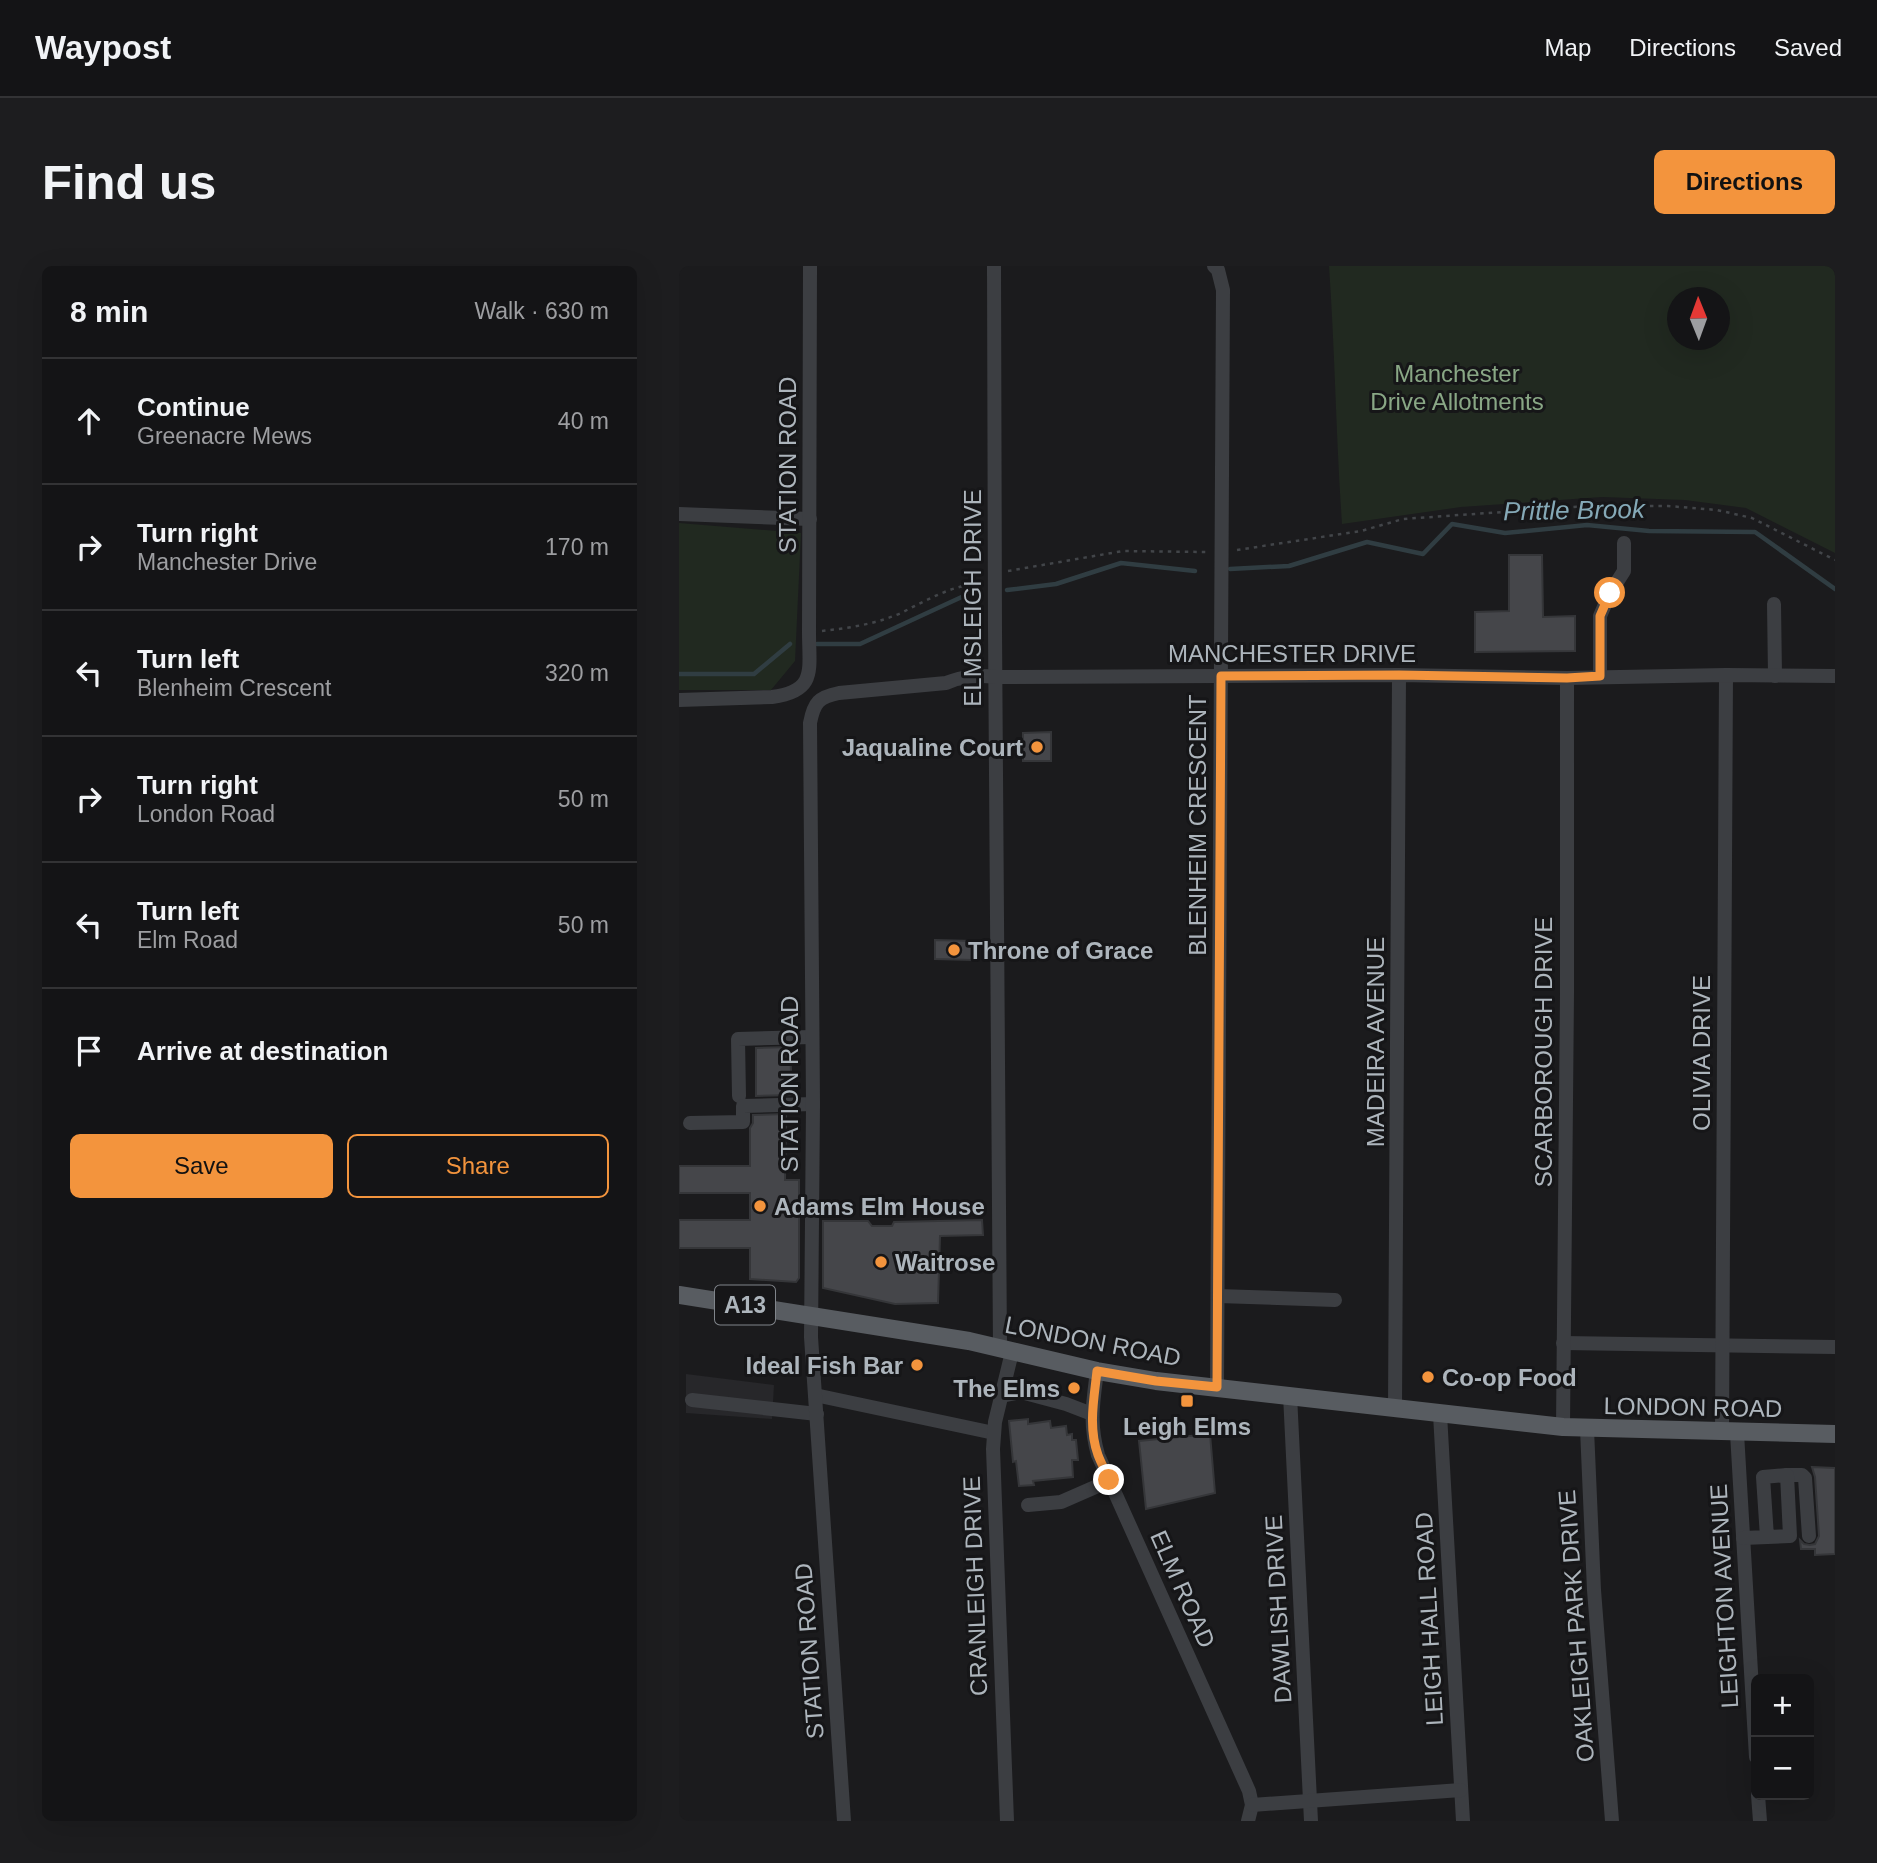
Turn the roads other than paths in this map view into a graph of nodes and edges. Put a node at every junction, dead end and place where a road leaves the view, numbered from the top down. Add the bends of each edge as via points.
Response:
1 (810, 266) edge
2 (994, 266) edge
3 (1217, 267) edge
4 (679, 514) edge
5 (810, 519) junction
6 (1624, 543) dead end
7 (1774, 604) dead end
8 (1726, 674) junction
9 (1399, 675) junction
10 (1221, 676) junction
11 (1600, 676) junction
12 (1775, 676) junction
13 (1835, 676) edge
14 (996, 677) junction
15 (1567, 678) junction
16 (679, 700) edge
17 (810, 723) joint
18 (812, 1037) junction
19 (739, 1096) dead end
20 (813, 1104) junction
21 (690, 1123) dead end
22 (679, 1295) edge
23 (1218, 1296) junction
24 (1335, 1300) dead end
25 (811, 1315) junction
26 (1563, 1343) junction
27 (1723, 1345) junction
28 (1835, 1347) edge
29 (1006, 1350) junction
30 (1097, 1371) junction
31 (1217, 1387) junction
32 (815, 1395) junction
33 (1001, 1395) junction
34 (1290, 1395) junction
35 (692, 1400) dead end
36 (1395, 1409) junction
37 (1091, 1414) junction
38 (1440, 1414) junction
39 (817, 1415) junction
40 (1563, 1427) junction
41 (1587, 1429) junction
42 (994, 1433) junction
43 (1729, 1433) junction
44 (1835, 1434) edge
45 (1787, 1475) junction
46 (1109, 1480) junction
47 (1028, 1505) dead end
48 (1809, 1536) dead end
49 (1767, 1537) junction
50 (1743, 1538) junction
51 (1755, 1737) edge
52 (1461, 1790) junction
53 (1759, 1800) edge
54 (1310, 1801) junction
55 (1252, 1805) junction
56 (844, 1821) edge
57 (1007, 1821) edge
58 (1248, 1821) edge
59 (1311, 1821) edge
60 (1463, 1821) edge
61 (1612, 1821) edge
62 (1760, 1821) edge

1 - 5 street, STATION ROAD
2 - 14 street, ELMSLEIGH DRIVE
3 - 10 street, BLENHEIM CRESCENT via 1223,290
4 - 5 street
5 - 16 street, STATION ROAD via 808,680 787,695
6 - 11 street via 1624,571 1600,616
7 - 12 street
8 - 11 street, MANCHESTER DRIVE
8 - 12 street, MANCHESTER DRIVE
8 - 27 street, OLIVIA DRIVE
9 - 10 street, MANCHESTER DRIVE
9 - 15 street, MANCHESTER DRIVE
9 - 36 street, MADEIRA AVENUE
10 - 14 street, MANCHESTER DRIVE
10 - 23 street, BLENHEIM CRESCENT
11 - 15 street, MANCHESTER DRIVE
12 - 13 street, MANCHESTER DRIVE
14 - 17 street, MANCHESTER DRIVE via 980,675 946,683 827,695 818,701
14 - 29 street, ELMSLEIGH DRIVE
15 - 26 street, SCARBOROUGH DRIVE
17 - 18 street, STATION ROAD
18 - 19 street via 738,1039
18 - 20 street, STATION ROAD
20 - 21 street via 743,1106 743,1122
20 - 25 street, STATION ROAD
22 - 25 main road, LONDON ROAD / A13
23 - 24 street
23 - 31 street, BLENHEIM CRESCENT
25 - 29 main road, LONDON ROAD / A13
25 - 32 street, STATION ROAD
26 - 27 street
26 - 40 street, SCARBOROUGH DRIVE
27 - 28 street
27 - 43 street, OLIVIA DRIVE
29 - 30 main road, LONDON ROAD / A13
29 - 33 street, CRANLEIGH DRIVE
30 - 31 main road, LONDON ROAD / A13
30 - 37 street, ELM ROAD
31 - 34 main road, LONDON ROAD / A13
32 - 39 street, STATION ROAD
32 - 42 street
33 - 37 street via 1021,1392
33 - 42 street, CRANLEIGH DRIVE
34 - 36 main road, LONDON ROAD / A13
34 - 54 street, DAWLISH DRIVE
35 - 39 street
36 - 38 main road, LONDON ROAD / A13
37 - 46 street, ELM ROAD via 1098,1455
38 - 40 main road, LONDON ROAD / A13
38 - 52 street, LEIGH HALL ROAD
39 - 56 street, STATION ROAD
40 - 41 main road, LONDON ROAD / A13
41 - 43 main road, LONDON ROAD / A13
41 - 61 street, OAKLEIGH PARK DRIVE
42 - 57 street, CRANLEIGH DRIVE
43 - 44 main road, LONDON ROAD / A13
43 - 50 street, LEIGHTON AVENUE
45 - 48 street via 1805,1478
45 - 49 street via 1790,1536
45 - 49 street via 1763,1476
46 - 47 street via 1061,1502
46 - 55 street, ELM ROAD
49 - 50 street
50 - 51 street, LEIGHTON AVENUE
52 - 54 street
52 - 60 street, LEIGH HALL ROAD
53 - 62 street
54 - 55 street
54 - 59 street, DAWLISH DRIVE
55 - 58 street

